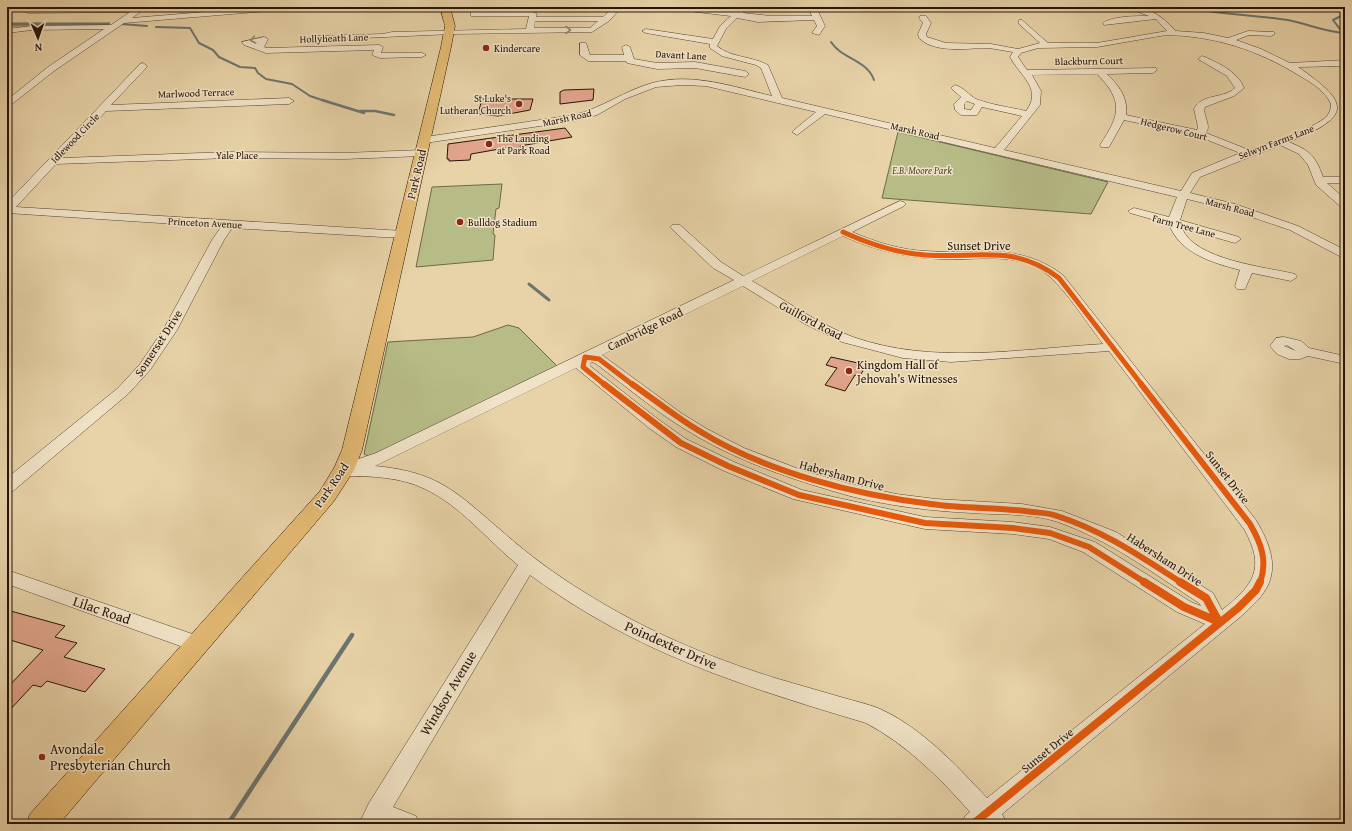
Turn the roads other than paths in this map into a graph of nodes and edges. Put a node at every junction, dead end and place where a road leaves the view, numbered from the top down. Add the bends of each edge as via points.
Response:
1 (291, 7) edge
2 (446, 7) edge
3 (744, 7) edge
4 (812, 7) edge
5 (1129, 7) edge
6 (140, 8) edge
7 (688, 9) dead end
8 (28, 11) dead end
9 (613, 12) dead end
10 (474, 14) dead end
11 (736, 15) junction
12 (817, 18) junction
13 (923, 18) dead end
14 (1158, 18) junction
15 (532, 19) junction
16 (121, 20) junction
17 (606, 20) junction
18 (1022, 22) dead end
19 (1107, 23) dead end
20 (110, 27) junction
21 (7, 31) edge
22 (529, 31) junction
23 (646, 31) dead end
24 (449, 33) junction
25 (816, 33) dead end
26 (1174, 33) junction
27 (1271, 34) dead end
28 (1228, 41) junction
29 (715, 42) junction
30 (583, 45) dead end
31 (1047, 46) junction
32 (626, 47) dead end
33 (260, 48) dead end
34 (312, 50) junction
35 (1018, 51) junction
36 (422, 55) dead end
37 (628, 58) junction
38 (1202, 59) dead end
39 (1345, 63) edge
40 (1290, 65) junction
41 (143, 66) dead end
42 (703, 66) junction
43 (1153, 70) dead end
44 (1100, 72) junction
45 (1025, 73) junction
46 (745, 74) dead end
47 (694, 82) junction
48 (955, 88) dead end
49 (20, 93) junction
50 (7, 94) edge
51 (1332, 96) junction
52 (969, 98) junction
53 (1345, 98) edge
54 (778, 99) junction
55 (290, 101) dead end
56 (980, 103) junction
57 (7, 105) edge
58 (103, 108) junction
59 (824, 110) junction
60 (1028, 114) junction
61 (1121, 117) junction
62 (797, 132) dead end
63 (1198, 133) junction
64 (1281, 142) junction
65 (423, 145) junction
66 (1105, 145) dead end
67 (998, 151) junction
68 (1248, 153) junction
69 (52, 161) junction
70 (1319, 180) junction
71 (1345, 180) edge
72 (1185, 195) junction
73 (900, 204) dead end
74 (1345, 205) edge
75 (7, 210) edge
76 (1134, 211) dead end
77 (1174, 222) junction
78 (229, 224) junction
79 (676, 228) dead end
80 (843, 232) junction
81 (402, 234) junction
82 (1235, 239) dead end
83 (1345, 254) edge
84 (1247, 270) junction
85 (1291, 277) dead end
86 (744, 281) junction
87 (1241, 286) dead end
88 (1113, 347) junction
89 (1304, 351) dead end
90 (585, 357) junction
91 (1345, 360) edge
92 (344, 470) junction
93 (810, 478) junction
94 (7, 486) edge
95 (799, 495) junction
96 (528, 563) junction
97 (7, 577) edge
98 (1219, 622) junction
99 (197, 644) junction
100 (373, 817) edge
101 (985, 820) edge
102 (40, 824) edge
103 (408, 824) edge

1 - 16 street
2 - 24 main road, Park Road
3 - 11 street
4 - 12 street
5 - 14 street
6 - 8 street
6 - 16 street
7 - 11 street
9 - 17 street
10 - 15 street via 533,14
11 - 12 street via 758,19
11 - 29 street via 723,28
12 - 25 street via 821,26
13 - 35 street via 927,24 922,34 923,38 935,44 989,46
14 - 19 street
14 - 26 street
15 - 17 street
15 - 22 street
16 - 20 street
22 -> 17 street via 592,30
18 - 31 street
20 - 21 street via 32,28
20 - 49 street
22 - 24 street
23 - 29 street
24 - 34 street via 417,36 319,36
24 - 65 main road, Park Road
26 - 28 street
26 - 31 street via 1102,44
27 - 28 street via 1245,34
28 - 40 street
29 - 54 street via 714,48 718,52 754,61 765,67
30 - 37 street, Davant Lane via 584,55 588,58
31 - 35 street via 1033,46
32 - 37 street
33 - 34 street, Hollyheath Lane via 273,51
34 - 36 street, Hollyheath Lane via 379,47 377,56
35 - 45 street via 1014,57
37 - 42 street, Davant Lane via 630,61 654,65 673,62
38 - 63 street via 1223,70 1237,81 1240,88 1234,94 1201,105 1199,108 1204,126
39 - 40 street
40 - 51 street
41 - 58 street, Idlewood Circle
42 - 46 street, Davant Lane
42 - 47 street
43 - 44 street, Blackburn Court
44 - 45 street, Blackburn Court
44 - 61 street via 1119,96 1122,103
45 - 60 street via 1038,94 1035,105
47 - 54 street, Marsh Road via 715,84
47 - 65 street, Marsh Road via 671,82 649,87 584,116
48 - 52 street
49 - 50 street
49 - 57 street
51 - 53 street
51 - 64 street, Selwyn Farms Lane via 1336,107 1330,118
52 - 56 street
52 - 56 street via 959,104 960,110 964,113 974,113
54 - 59 street, Marsh Road
55 - 58 street, Marlwood Terrace
56 - 60 street
58 - 69 street, Idlewood Circle
59 - 62 street
59 - 67 street, Marsh Road
60 - 67 street
61 - 63 street, Hedgerow Court
61 - 66 street
63 - 68 street, Hedgerow Court
64 - 68 street, Selwyn Farms Lane
64 - 70 street via 1303,152 1313,164
65 - 69 street, Yale Place via 344,156 229,155
65 - 81 main road, Park Road
67 - 72 street, Marsh Road
68 - 72 street, Selwyn Farms Lane via 1196,174
69 - 75 street, Idlewood Circle
70 - 71 street
70 - 74 street via 1325,189
72 - 77 street, Selwyn Farms Lane
72 - 83 street, Marsh Road via 1273,219 1315,237
73 - 80 street, Cambridge Road
75 - 78 street, Princeton Avenue
76 - 77 street, Farm Tree Lane
77 - 82 street, Farm Tree Lane
77 - 84 street via 1176,230 1194,248 1222,262
78 - 81 street, Princeton Avenue
78 - 94 street, Somerset Drive via 170,330 145,367 123,391
79 - 86 street, Guilford Road via 704,255
80 - 86 street, Cambridge Road
80 - 88 street, Sunset Drive via 872,245 904,253 950,256 1005,254 1035,262 1050,269 1059,278
81 - 92 main road, Park Road via 352,450
84 - 85 street
84 - 87 street
86 - 88 street, Guilford Road via 828,331 869,346 903,354 951,358
86 - 90 street, Cambridge Road
88 - 98 street, Sunset Drive via 1245,517 1262,547 1264,562 1260,584 1238,608
89 - 91 street
90 - 92 street, Cambridge Road via 382,457
90 - 93 street, Habersham Drive via 599,359 676,416 738,452
90 - 95 street via 583,367 654,424 681,442 728,466
92 - 96 street, Poindexter Drive via 392,475 438,487
92 - 99 main road, Park Road via 327,496
93 - 95 street
93 - 98 street, Habersham Drive via 896,500 1056,515 1110,537 1206,598
95 - 98 street via 925,523 1013,528 1050,533 1089,547 1184,607
96 - 100 street, Windsor Avenue
96 - 101 street, Poindexter Drive via 597,609 666,645 762,683 871,715 882,721 915,743 949,775
97 - 99 street, Lilac Road
98 - 101 street, Sunset Drive
99 - 102 main road, Park Road
100 - 103 street

